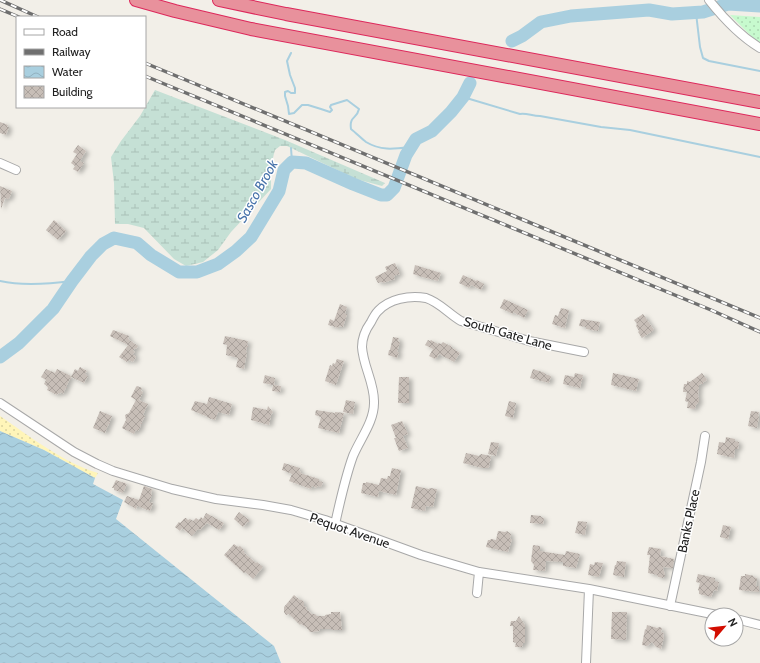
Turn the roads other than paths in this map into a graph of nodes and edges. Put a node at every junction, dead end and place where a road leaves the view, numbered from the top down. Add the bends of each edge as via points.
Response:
1 (136, 0) edge
2 (219, 0) edge
3 (710, 0) edge
4 (760, 48) edge
5 (760, 102) edge
6 (760, 124) edge
7 (0, 163) edge
8 (16, 170) dead end
9 (584, 352) dead end
10 (0, 403) edge
11 (705, 436) dead end
12 (335, 524) junction
13 (479, 572) junction
14 (589, 589) junction
15 (476, 593) dead end
16 (670, 606) junction
17 (704, 613) edge
18 (744, 622) edge
19 (760, 625) edge
20 (586, 663) edge

1 - 6 highway via 251,29
2 - 5 highway
3 - 4 street via 732,27
7 - 8 street
9 - 12 street, South Gate Lane via 529,341 461,321 426,299 398,299 386,304 377,312 363,340 362,347 374,403 372,416 353,456
10 - 12 street, Pequot Avenue via 74,452 113,471 172,489 216,499 291,510
11 - 16 street, Banks Place
12 - 13 street, Pequot Avenue via 421,555
13 - 14 street, Pequot Avenue
13 - 15 street
14 - 16 street, Pequot Avenue
14 - 20 street
16 - 17 street, Pequot Avenue
18 - 19 street

